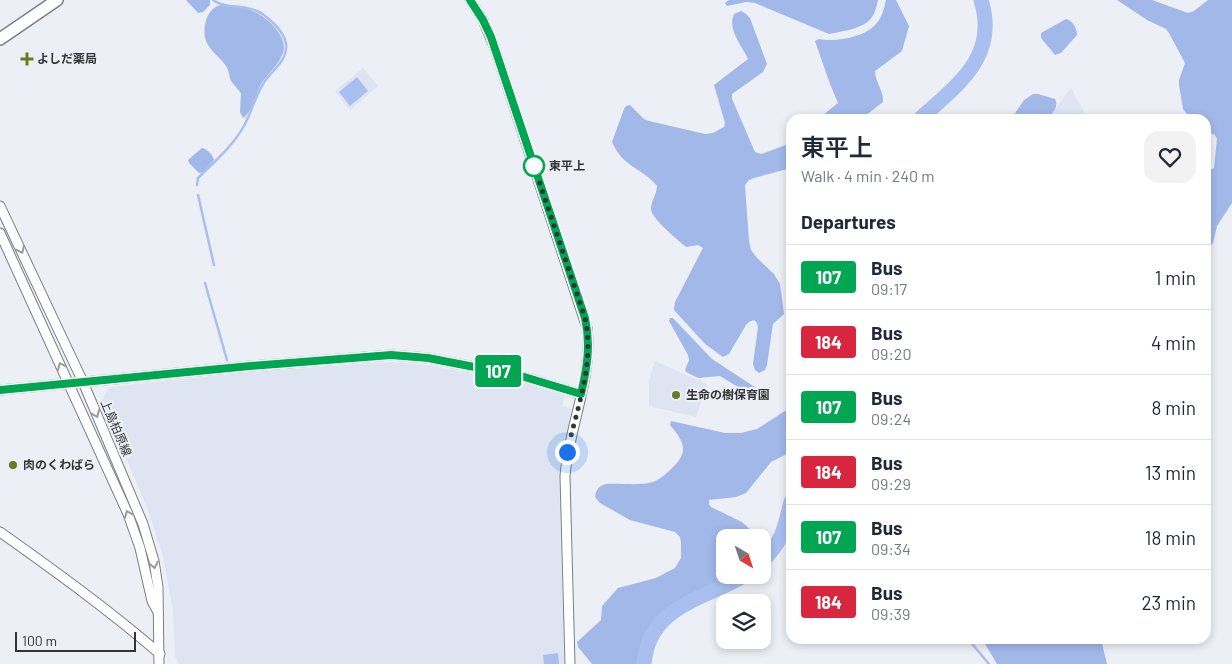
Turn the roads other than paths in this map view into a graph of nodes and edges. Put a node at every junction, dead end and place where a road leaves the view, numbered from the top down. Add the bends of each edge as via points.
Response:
1 (57, 0) edge
2 (470, 0) edge
3 (0, 39) edge
4 (0, 206) edge
5 (0, 233) edge
6 (82, 382) junction
7 (69, 383) junction
8 (0, 390) edge
9 (581, 394) junction
10 (0, 532) edge
11 (158, 612) junction
12 (160, 659) edge
13 (570, 664) edge

1 - 3 main road
2 - 9 street via 491,37 585,318 589,349
4 -> 6 street, 上島柏原線
7 -> 5 street, 上島柏原線
6 - 7 street
6 - 9 street via 404,355 521,376
6 -> 11 street, 上島柏原線 via 143,524 156,574 160,600
7 - 8 street
11 -> 7 street, 上島柏原線 via 152,601 140,548 128,514
9 - 13 street via 567,452 565,476
10 - 12 street via 141,638
11 - 12 street, 上島柏原線

